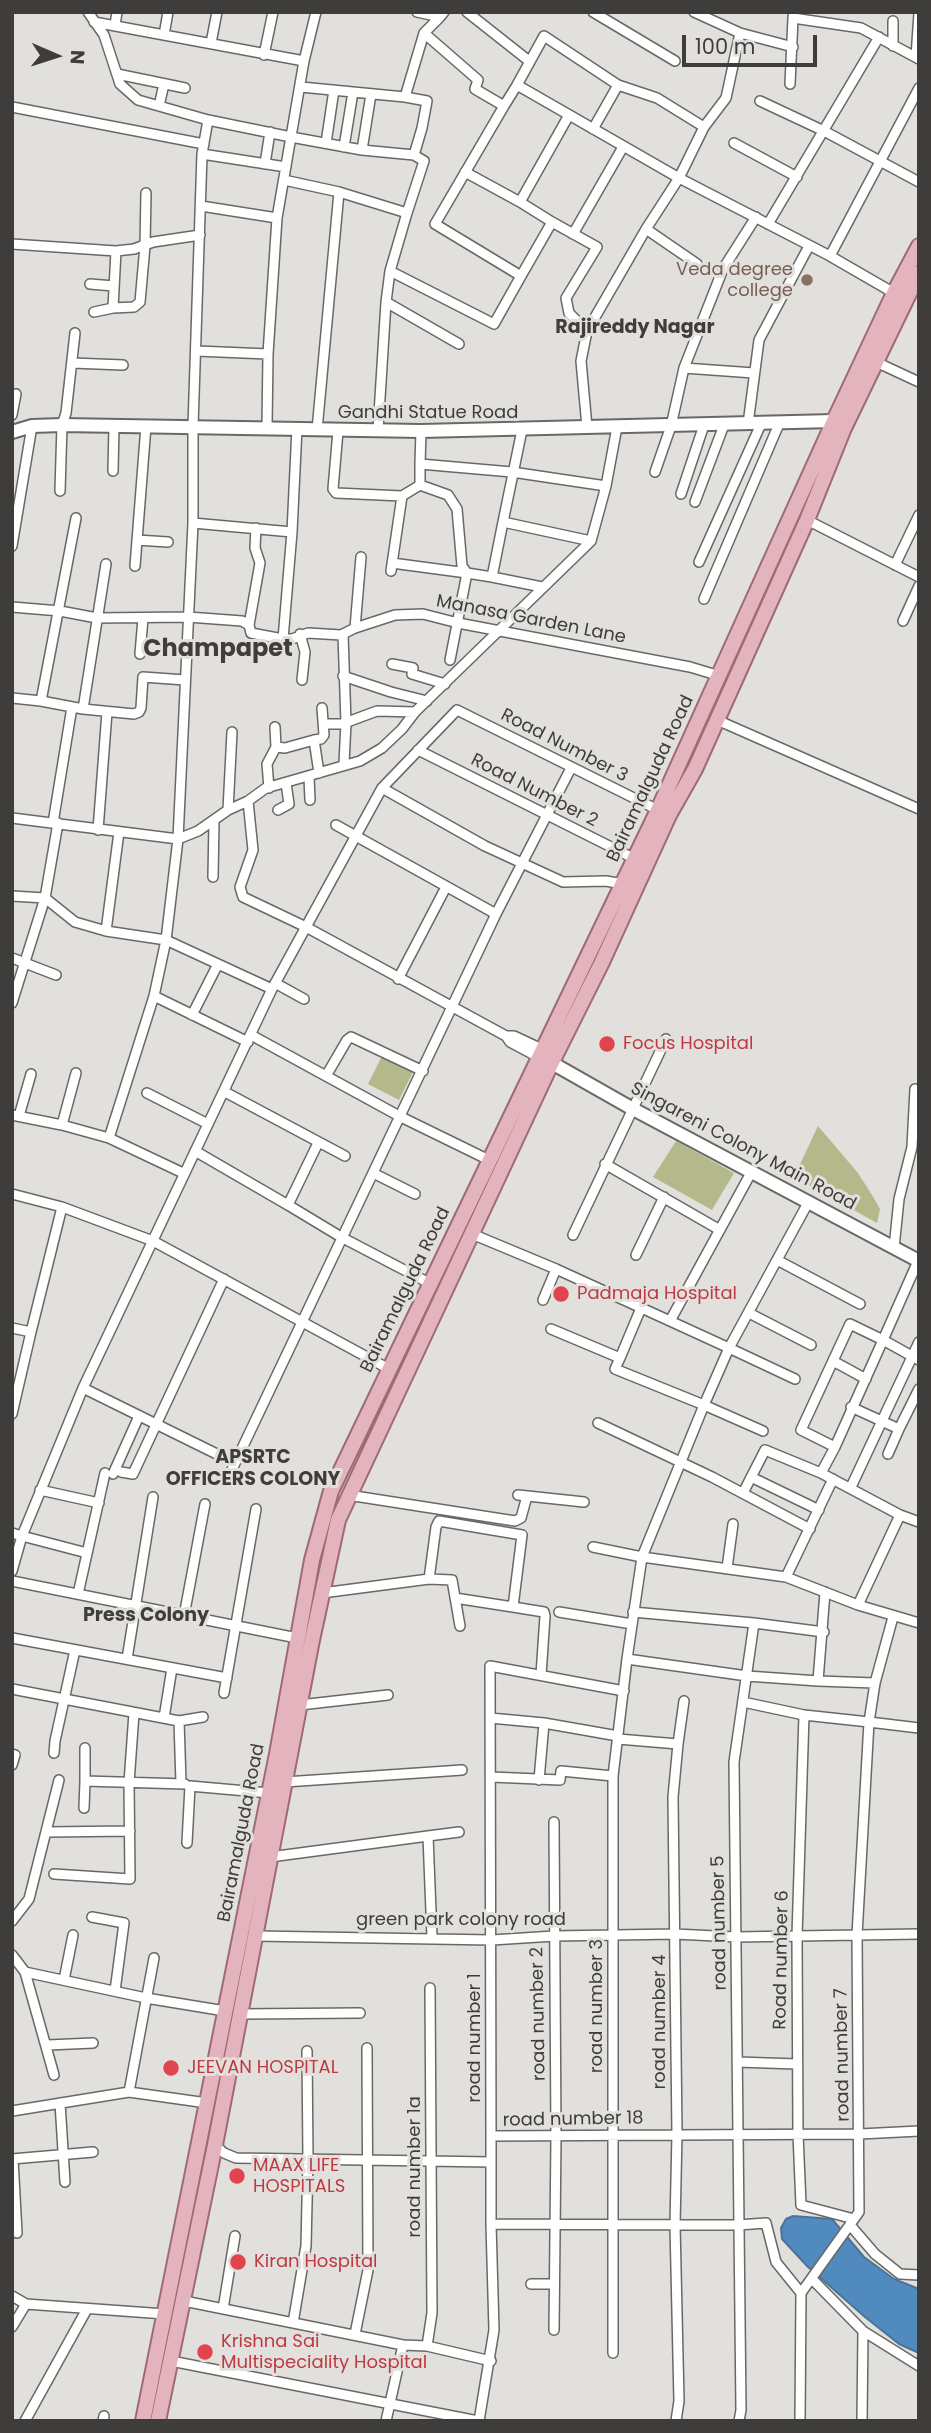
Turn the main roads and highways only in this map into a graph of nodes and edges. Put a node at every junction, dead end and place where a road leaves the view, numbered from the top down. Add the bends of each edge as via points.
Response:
1 (919, 246) edge
2 (919, 273) edge
3 (839, 425) junction
4 (545, 1057) junction
5 (325, 1510) junction
6 (340, 1515) junction
7 (232, 2012) junction
8 (223, 2057) junction
9 (143, 2421) edge
10 (158, 2421) edge

1 - 3 main road, Bairamalguda Road via 894,293
2 - 3 main road, Bairamalguda Road
3 - 4 main road, Bairamalguda Road
3 - 4 main road, Bairamalguda Road via 807,520 695,769 602,962
4 - 5 main road, Bairamalguda Road via 389,1368
4 - 6 main road, Bairamalguda Road via 472,1234
5 - 6 main road
5 - 7 main road, Bairamalguda Road via 297,1638
6 - 7 main road, Bairamalguda Road via 256,1936
7 - 8 main road, Bairamalguda Road
8 - 9 main road, Bairamalguda Road via 207,2103
8 - 10 main road, Bairamalguda Road via 215,2145

